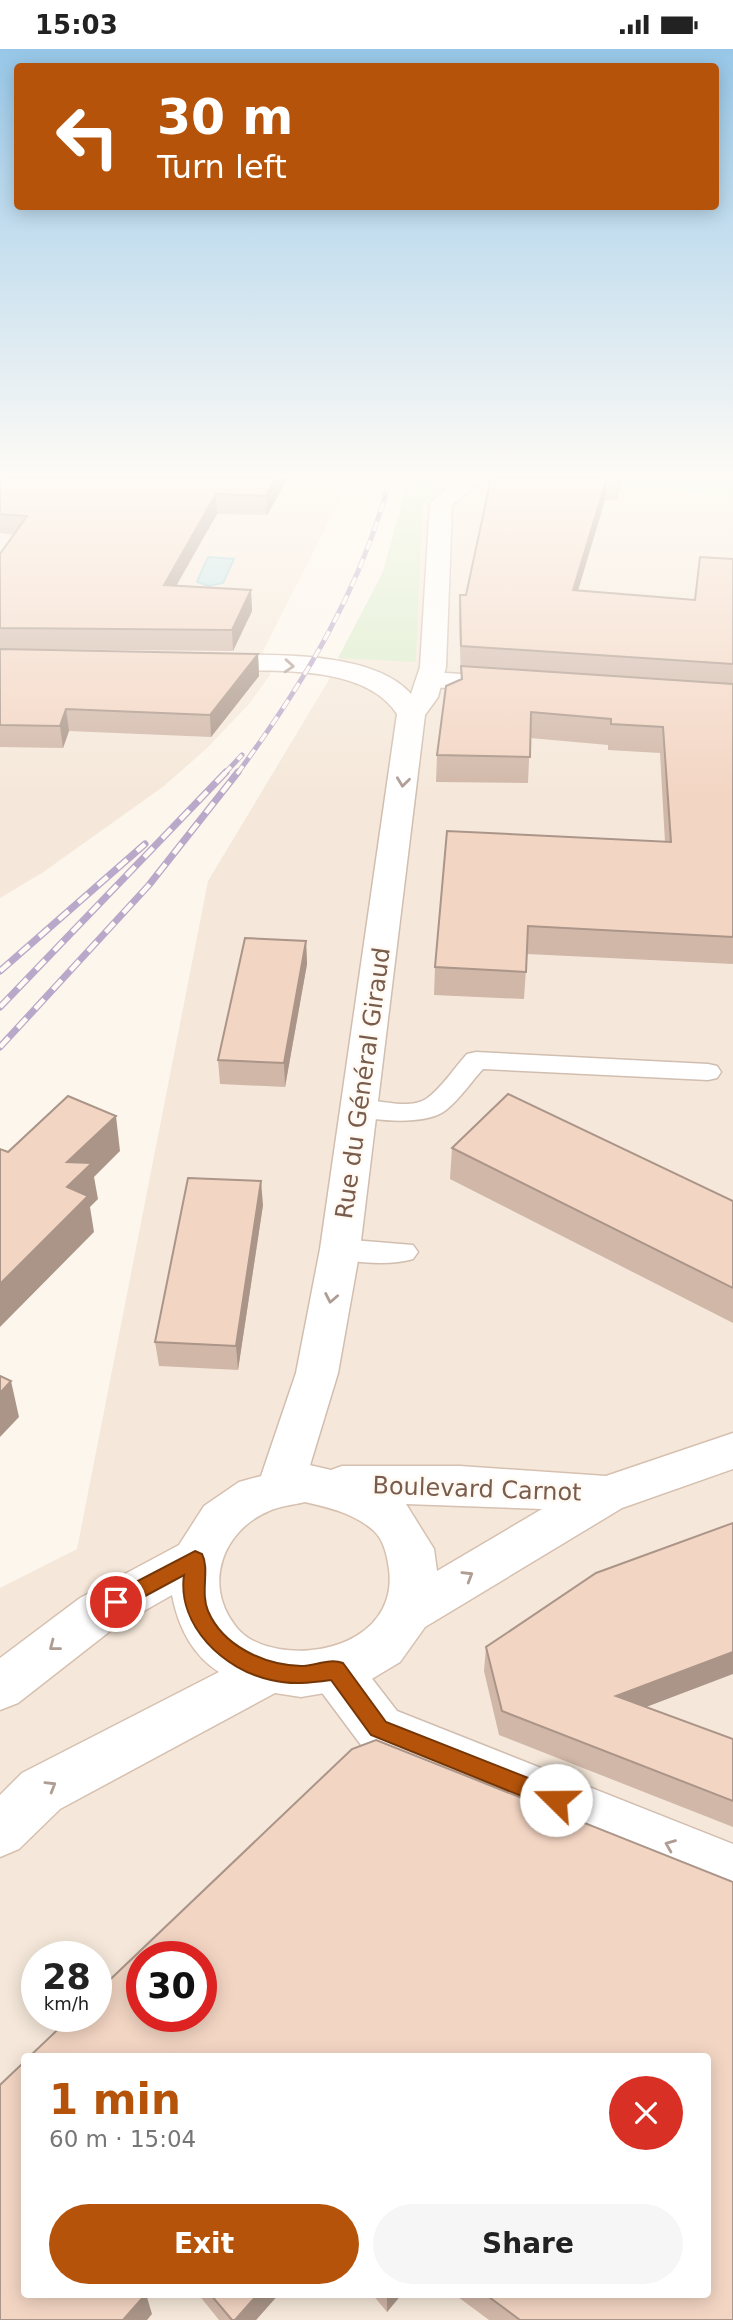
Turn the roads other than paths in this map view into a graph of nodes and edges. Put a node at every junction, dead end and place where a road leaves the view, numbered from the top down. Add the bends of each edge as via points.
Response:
1 (436, 584) edge
2 (180, 662) edge
3 (431, 680) junction
4 (532, 687) edge
5 (411, 714) junction
6 (708, 1072) dead end
7 (359, 1108) junction
8 (340, 1249) junction
9 (403, 1252) dead end
10 (733, 1451) edge
11 (281, 1485) junction
12 (329, 1485) junction
13 (606, 1495) junction
14 (195, 1559) junction
15 (410, 1611) junction
16 (335, 1670) junction
17 (269, 1671) junction
18 (0, 1687) edge
19 (0, 1831) edge
20 (733, 1871) edge

1 - 3 street
2 -> 5 street via 288,665 344,673 392,690
3 - 4 street
3 - 5 street, Rue du Général Giraud
5 -> 7 street, Rue du Général Giraud
6 - 7 lane via 476,1060 435,1105 410,1112
7 - 8 street, Rue du Général Giraud
8 - 9 lane
8 -> 11 street, Rue du Général Giraud via 317,1373
10 - 13 street
11 - 12 street
11 - 14 street via 251,1495 226,1512 207,1533
12 - 13 street, Boulevard Carnot via 460,1485
12 - 15 street via 359,1493 403,1530 414,1556 416,1583
15 -> 13 street, Boulevard Carnot
14 - 17 street via 192,1587 199,1614 215,1639 239,1658
14 -> 18 street via 97,1613
15 - 16 street via 392,1637 366,1657
16 - 17 street via 302,1675
20 -> 16 street via 379,1728
19 -> 17 street via 51,1785

